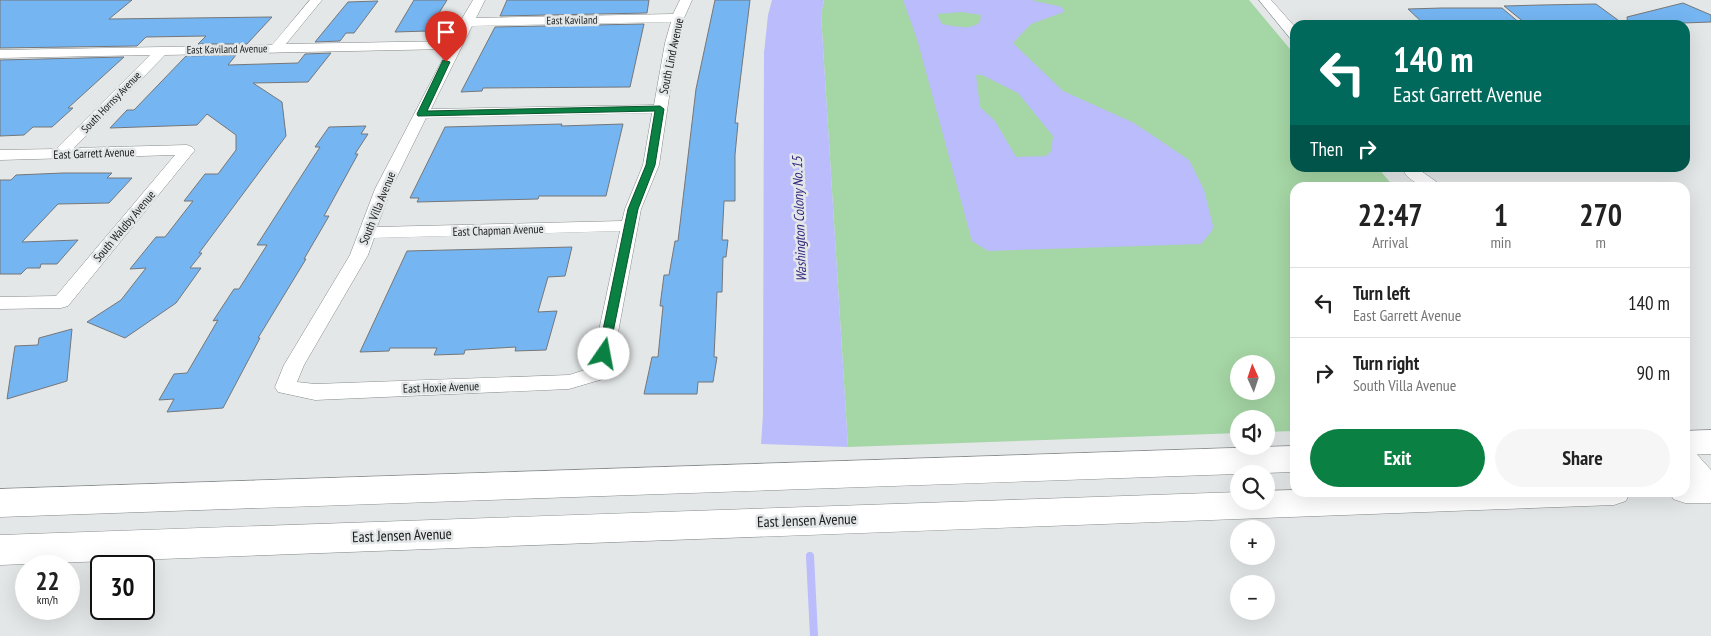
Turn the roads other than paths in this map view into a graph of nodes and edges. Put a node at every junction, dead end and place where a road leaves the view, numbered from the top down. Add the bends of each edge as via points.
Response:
1 (316, 0) edge
2 (479, 0) edge
3 (686, 0) edge
4 (1265, 0) edge
5 (678, 18) junction
6 (466, 22) junction
7 (1290, 29) edge
8 (455, 45) junction
9 (275, 49) junction
10 (161, 51) junction
11 (0, 54) edge
12 (660, 109) junction
13 (421, 114) junction
14 (187, 150) joint
15 (60, 154) junction
16 (0, 155) edge
17 (630, 226) junction
18 (366, 233) junction
19 (61, 302) joint
20 (0, 303) edge
21 (596, 374) joint
22 (285, 387) joint
23 (1711, 442) edge
24 (1690, 443) edge
25 (1290, 459) edge
26 (1690, 462) edge
27 (1711, 485) edge
28 (1690, 490) edge
29 (1711, 490) edge
30 (1475, 497) edge
31 (0, 503) edge
32 (0, 550) edge

1 - 9 street
2 - 6 street, South Villa Avenue
3 - 5 street, South Lind Avenue
4 - 7 street
5 - 6 street, East Kaviland
5 - 12 street, South Lind Avenue
6 - 8 street, South Villa Avenue
8 - 9 street, East Kaviland Avenue
8 - 13 street, South Villa Avenue
9 - 10 street, East Kaviland Avenue
10 - 11 street, East Kaviland Avenue
10 - 15 street, South Hornsy Avenue
12 - 13 street
12 - 17 street, South Lind Avenue via 651,165 633,209
13 - 18 street, South Villa Avenue via 382,189
14 - 15 street, East Garrett Avenue
14 - 19 street, South Waldby Avenue
15 - 16 street, East Garrett Avenue
17 - 18 street, East Chapman Avenue
17 - 21 street, South Lind Avenue via 604,354
18 - 22 street, South Villa Avenue via 359,255 294,365
19 - 20 street
21 - 22 street, East Hoxie Avenue via 569,382 315,392
23 - 24 main road
25 - 31 main road
26 - 27 street
28 - 29 main road
30 - 32 main road, East Jensen Avenue

